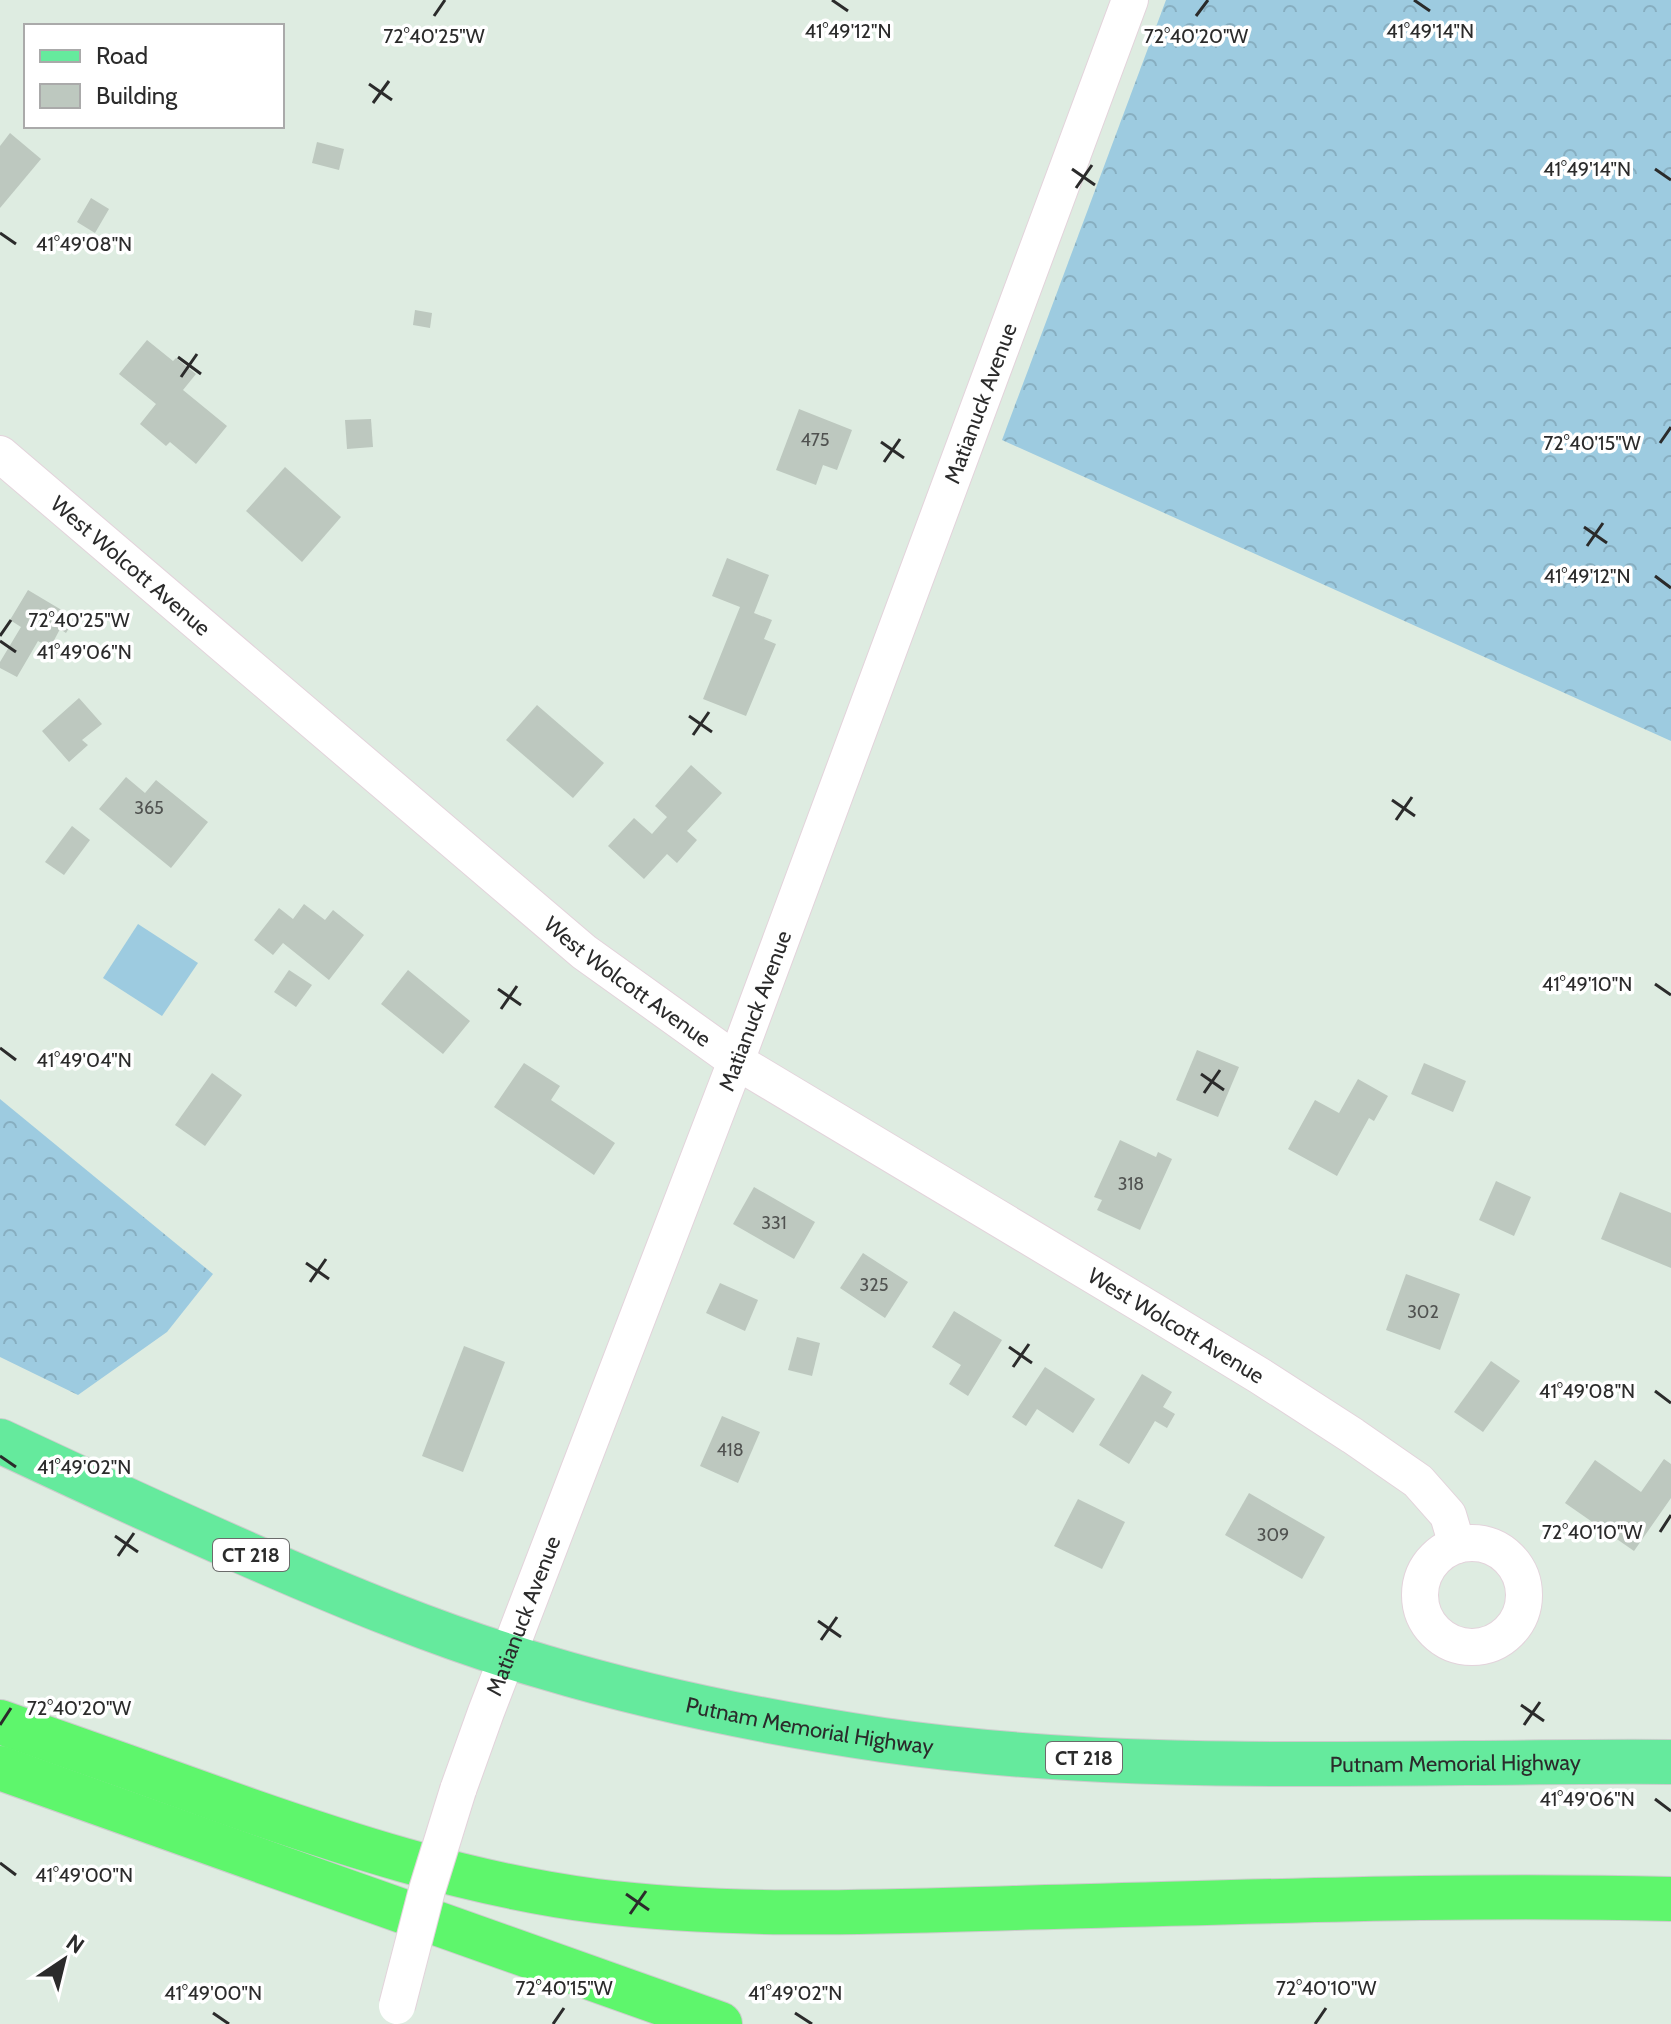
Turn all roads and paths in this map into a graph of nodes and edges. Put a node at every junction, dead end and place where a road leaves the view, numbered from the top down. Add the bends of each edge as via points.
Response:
1 (1130, 0) edge
2 (0, 454) edge
3 (736, 1061) junction
4 (0, 1441) edge
5 (1457, 1545) dead end
6 (507, 1656) junction
7 (0, 1722) edge
8 (1671, 1762) edge
9 (0, 1768) edge
10 (1671, 1899) edge
11 (395, 2015) edge
12 (720, 2024) edge

1 - 3 street, Matianuck Avenue
2 - 3 street, West Wolcott Avenue via 584,952
3 - 5 street, West Wolcott Avenue via 1353,1436 1418,1481 1448,1515
3 - 6 street, Matianuck Avenue
4 - 6 main road, Putnam Memorial Highway / CT 218 via 314,1583
6 - 8 main road, Putnam Memorial Highway / CT 218 via 726,1712 964,1749 1298,1764
6 - 11 street, Matianuck Avenue, bridge via 458,1790
7 - 10 highway via 368,1850 486,1881 609,1902 793,1913 1507,1896
9 - 12 highway

